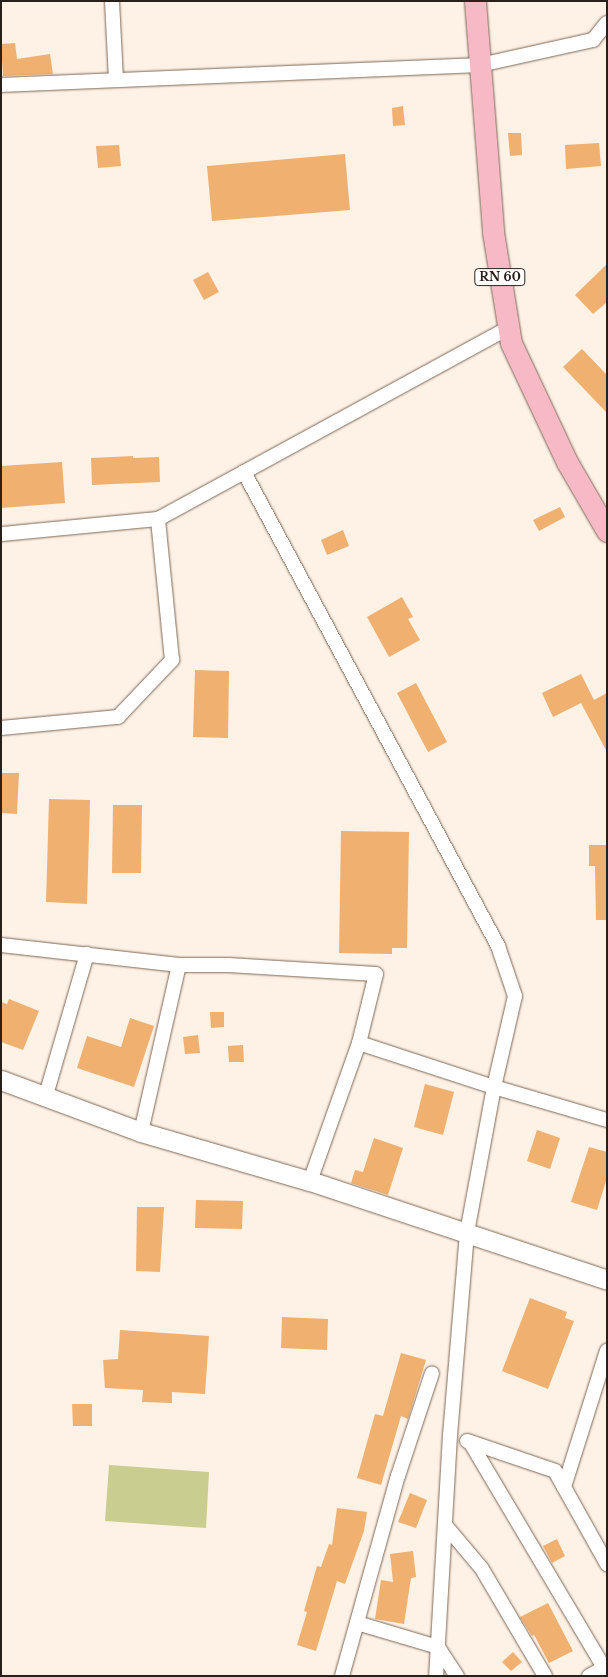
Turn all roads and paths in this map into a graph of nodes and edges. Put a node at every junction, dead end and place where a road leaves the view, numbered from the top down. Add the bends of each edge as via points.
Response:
1 (112, 1) edge
2 (476, 1) edge
3 (607, 23) edge
4 (480, 65) junction
5 (116, 80) junction
6 (1, 84) edge
7 (509, 328) junction
8 (244, 472) junction
9 (158, 520) junction
10 (607, 531) edge
11 (1, 534) edge
12 (1, 728) edge
13 (1, 945) edge
14 (87, 954) junction
15 (179, 965) junction
16 (359, 1043) junction
17 (1, 1080) edge
18 (494, 1087) junction
19 (46, 1095) junction
20 (607, 1120) edge
21 (140, 1132) junction
22 (310, 1182) junction
23 (467, 1233) junction
24 (607, 1280) edge
25 (607, 1351) edge
26 (432, 1373) dead end
27 (450, 1435) junction
28 (470, 1442) junction
29 (564, 1487) junction
30 (445, 1525) junction
31 (607, 1564) edge
32 (357, 1623) junction
33 (438, 1647) junction
34 (606, 1669) edge
35 (342, 1676) edge
36 (436, 1676) edge
37 (457, 1676) edge
38 (544, 1676) edge
39 (589, 1676) edge

1 - 5 street
2 - 4 main road, RN 60
3 - 4 street via 594,40
4 - 5 street
4 - 7 main road, RN 60 via 493,232
5 - 6 street
7 - 8 street
7 - 10 main road, RN 60 via 511,343 567,462
8 - 9 street
8 - 18 street via 498,946 515,996
9 - 11 street
9 - 12 street via 172,660 118,717
13 - 14 street
14 - 15 street
14 - 19 street
15 - 16 street via 228,964 376,974
15 - 21 street
16 - 18 street
16 - 22 street
17 - 19 main road
18 - 20 street
18 - 23 street
19 - 21 main road
21 - 22 main road
22 - 23 main road
23 - 24 main road
23 - 27 street
25 - 29 street
26 - 32 street via 398,1476
27 - 28 street
27 - 30 street
28 - 29 street via 555,1471
28 - 34 street
29 - 31 street
30 - 33 street
30 - 38 street via 482,1569
32 - 33 street
32 - 35 street
33 - 36 street
33 - 37 street
34 - 39 street

